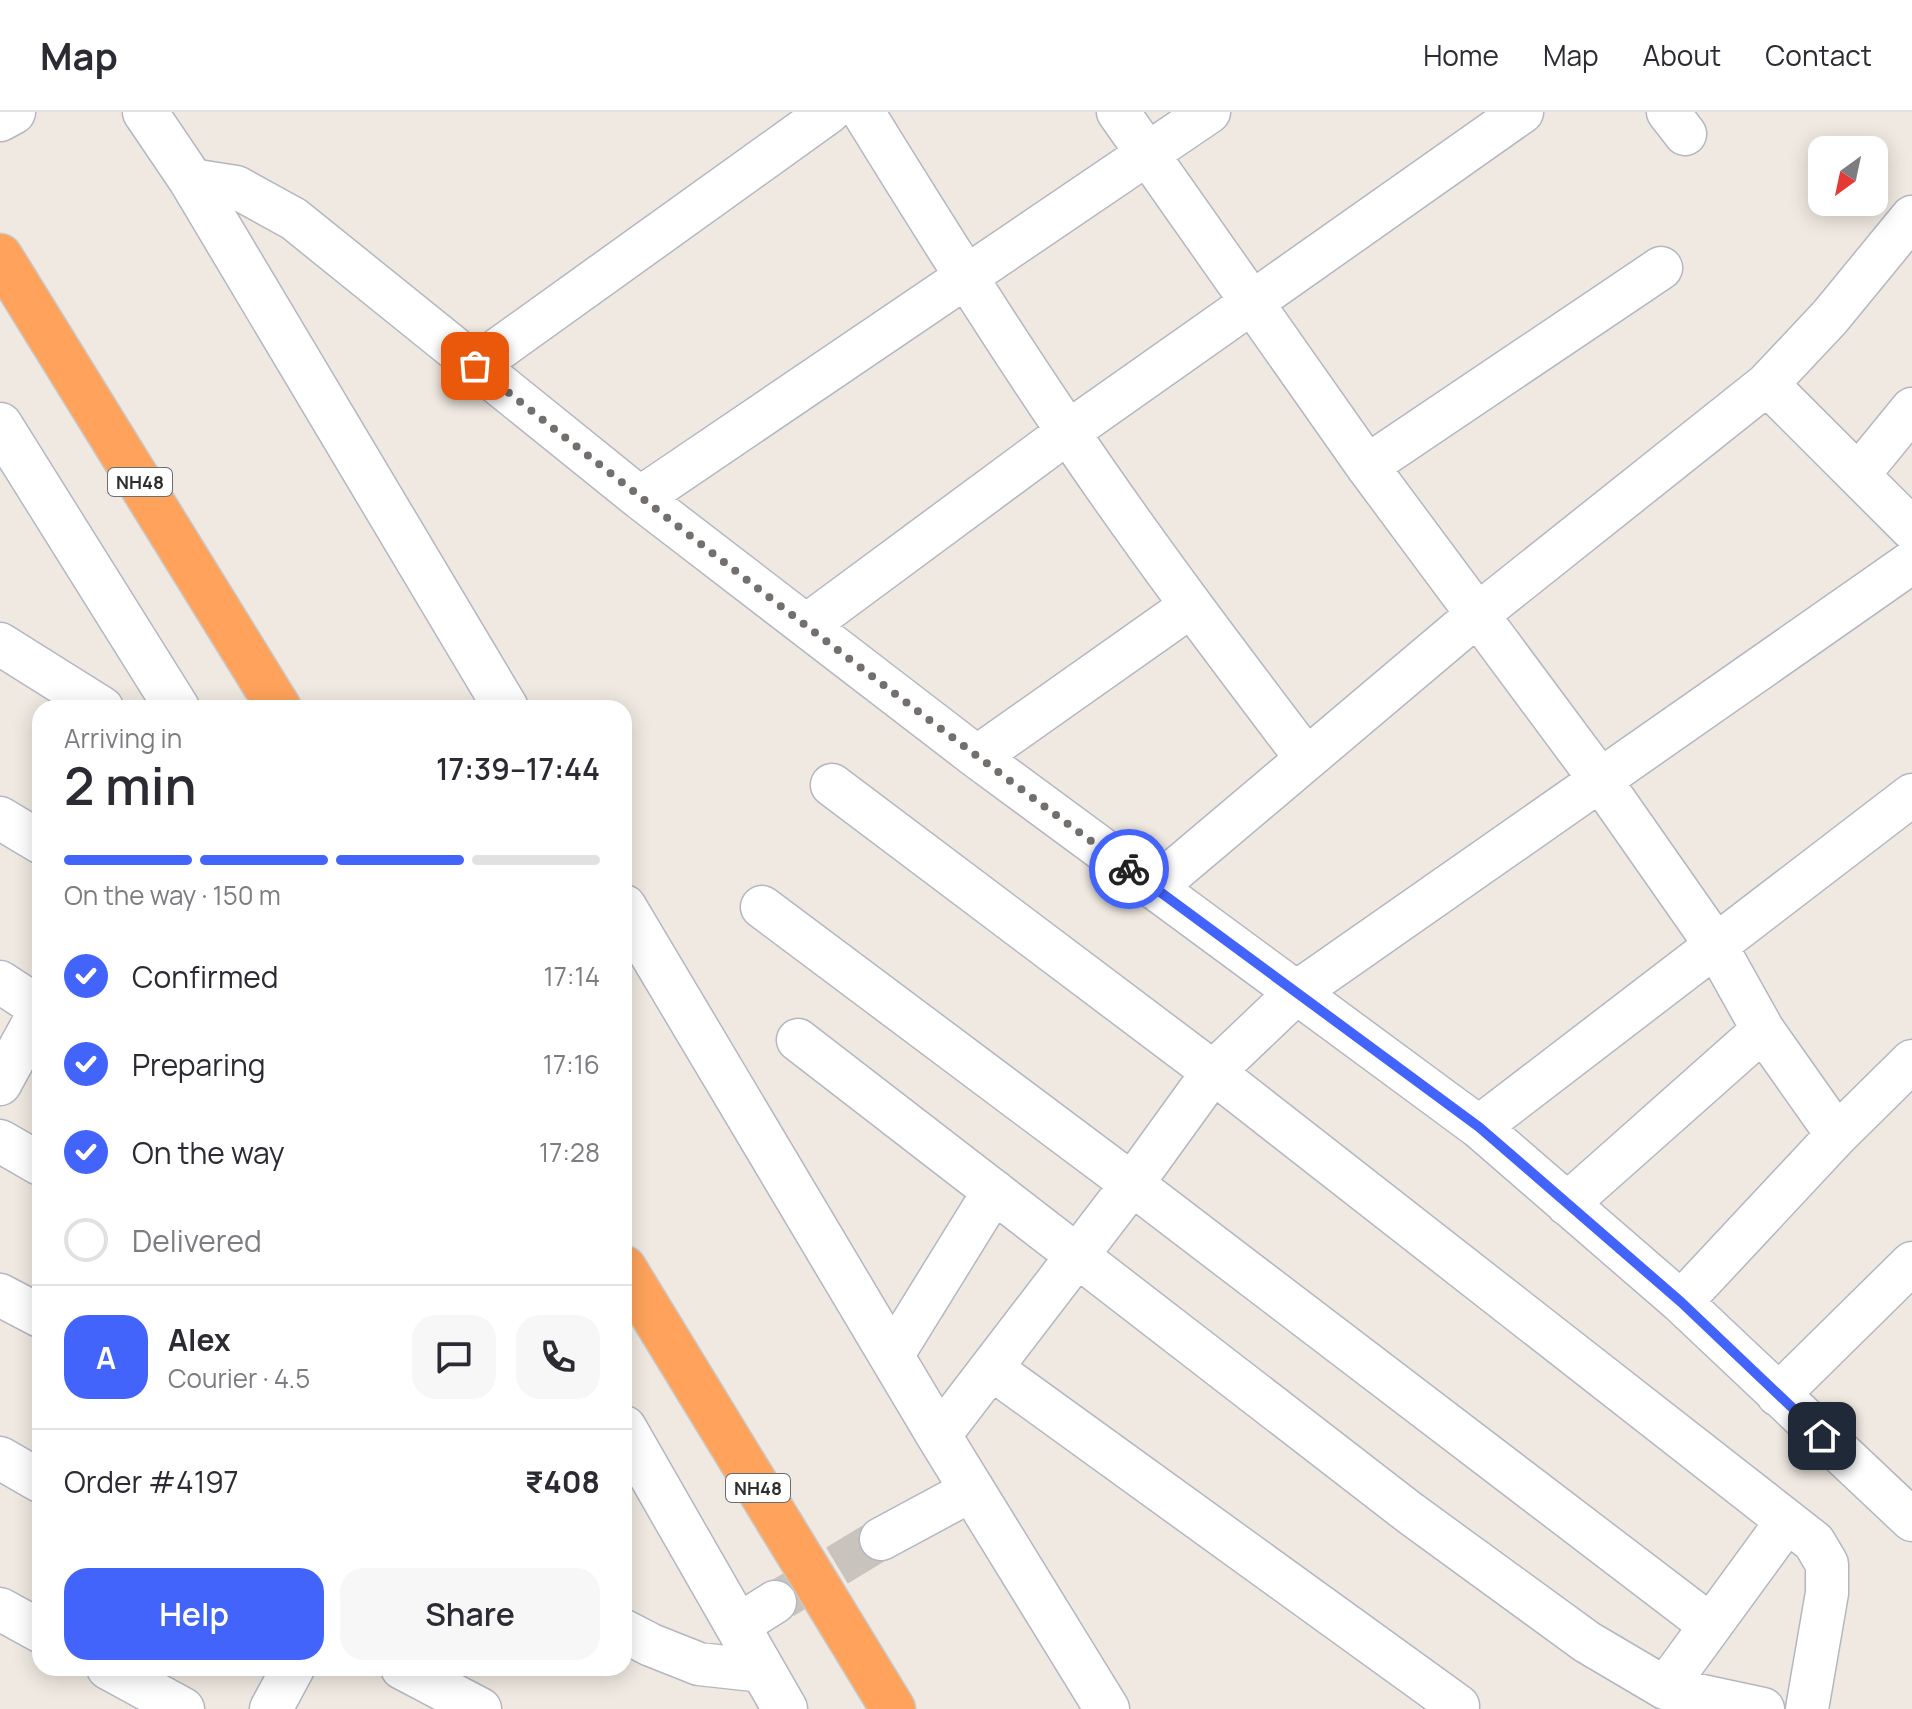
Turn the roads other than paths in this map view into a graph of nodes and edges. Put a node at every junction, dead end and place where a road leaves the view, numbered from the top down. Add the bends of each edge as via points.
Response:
1 (13, 112) edge
2 (145, 112) edge
3 (829, 112) edge
4 (863, 112) edge
5 (1118, 112) edge
6 (1209, 112) edge
7 (1522, 112) edge
8 (0, 119) edge
9 (1146, 152) junction
10 (191, 180) junction
11 (1912, 217) edge
12 (0, 256) edge
13 (1661, 268) dead end
14 (965, 279) junction
15 (1250, 303) junction
16 (475, 366) junction
17 (1767, 384) junction
18 (1912, 409) edge
19 (0, 425) edge
20 (1068, 432) junction
21 (1367, 466) junction
22 (1858, 475) junction
23 (640, 498) junction
24 (1912, 529) edge
25 (1912, 562) edge
26 (1191, 606) junction
27 (1477, 615) junction
28 (807, 625) junction
29 (0, 644) edge
30 (89, 700) edge
31 (172, 700) edge
32 (274, 700) edge
33 (501, 700) edge
34 (977, 757) junction
35 (1306, 758) junction
36 (1601, 781) junction
37 (832, 785) dead end
38 (1912, 795) edge
39 (0, 818) edge
40 (32, 837) edge
41 (1154, 888) junction
42 (762, 907) dead end
43 (632, 920) edge
44 (1715, 944) junction
45 (0, 982) edge
46 (1297, 992) junction
47 (32, 1004) edge
48 (32, 1025) edge
49 (1763, 1030) junction
50 (798, 1040) dead end
51 (1912, 1061) edge
52 (1213, 1072) junction
53 (0, 1084) edge
54 (1479, 1127) junction
55 (1837, 1135) junction
56 (0, 1141) edge
57 (32, 1159) edge
58 (1132, 1184) junction
59 (994, 1191) junction
60 (1567, 1204) junction
61 (1078, 1255) junction
62 (1912, 1263) edge
63 (632, 1281) edge
64 (0, 1295) edge
65 (1681, 1302) junction
66 (32, 1312) edge
67 (892, 1356) junction
68 (992, 1369) junction
69 (1778, 1395) junction
70 (939, 1436) junction
71 (632, 1442) edge
72 (0, 1458) edge
73 (32, 1476) edge
74 (972, 1490) junction
75 (1904, 1496) edge
76 (1787, 1521) junction
77 (881, 1539) tunnel mouth
78 (775, 1602) tunnel mouth
79 (0, 1609) edge
80 (1710, 1625) junction
81 (737, 1626) junction
82 (32, 1627) edge
83 (632, 1635) edge
84 (123, 1676) edge
85 (289, 1676) edge
86 (417, 1676) edge
87 (1665, 1688) junction
88 (772, 1696) edge
89 (1458, 1706) dead end
90 (183, 1709) edge
91 (271, 1709) edge
92 (480, 1709) edge
93 (893, 1709) edge
94 (1107, 1709) edge
95 (1763, 1709) edge
96 (1807, 1709) edge

1 - 8 street
2 - 10 street
3 - 16 street
4 - 14 street
5 - 9 street
6 - 9 street
7 - 15 street
9 - 14 street
9 - 15 street
10 - 16 street via 236,187 294,219
10 - 33 street
11 - 17 street
12 - 32 highway, NH48
13 - 21 street
14 - 20 street
14 - 23 street
15 - 20 street
15 - 21 street
16 - 23 street
17 - 22 street
17 - 27 street
18 - 22 street
19 - 31 street
20 - 26 street
20 - 28 street
21 - 27 street
22 - 24 street
23 - 28 street
25 - 36 street
26 - 34 street
26 - 35 street
27 - 35 street
27 - 36 street
28 - 34 street
29 - 30 street
34 - 41 street
35 - 41 street
36 - 44 street
36 - 46 street
37 - 52 street
38 - 44 street
39 - 40 street
41 - 46 street
42 - 58 street
43 - 67 street
44 - 49 street
44 - 54 street
45 - 47 street
46 - 52 street
46 - 54 street
48 - 53 street
49 - 55 street
49 - 60 street
50 - 59 street
51 - 55 street
52 - 58 street
52 - 76 street
54 - 60 street
55 - 65 street
56 - 57 street
58 - 61 street
58 - 80 street
59 - 61 street
59 - 67 street
60 - 65 street
61 - 68 street
61 - 87 street via 1435,1531 1587,1642
62 - 69 street
63 - 93 highway, NH48
64 - 66 street
65 - 69 street
67 - 70 street
68 - 70 street
68 - 89 street
69 - 75 street
70 - 74 street
71 - 81 street
72 - 73 street
74 - 77 street
74 - 94 street
76 - 80 street
76 - 96 street via 1814,1542 1827,1564
78 - 81 street
79 - 82 street
80 - 87 street
81 - 88 street
83 - 88 street
84 - 90 street
85 - 91 street
86 - 92 street
87 - 95 street

